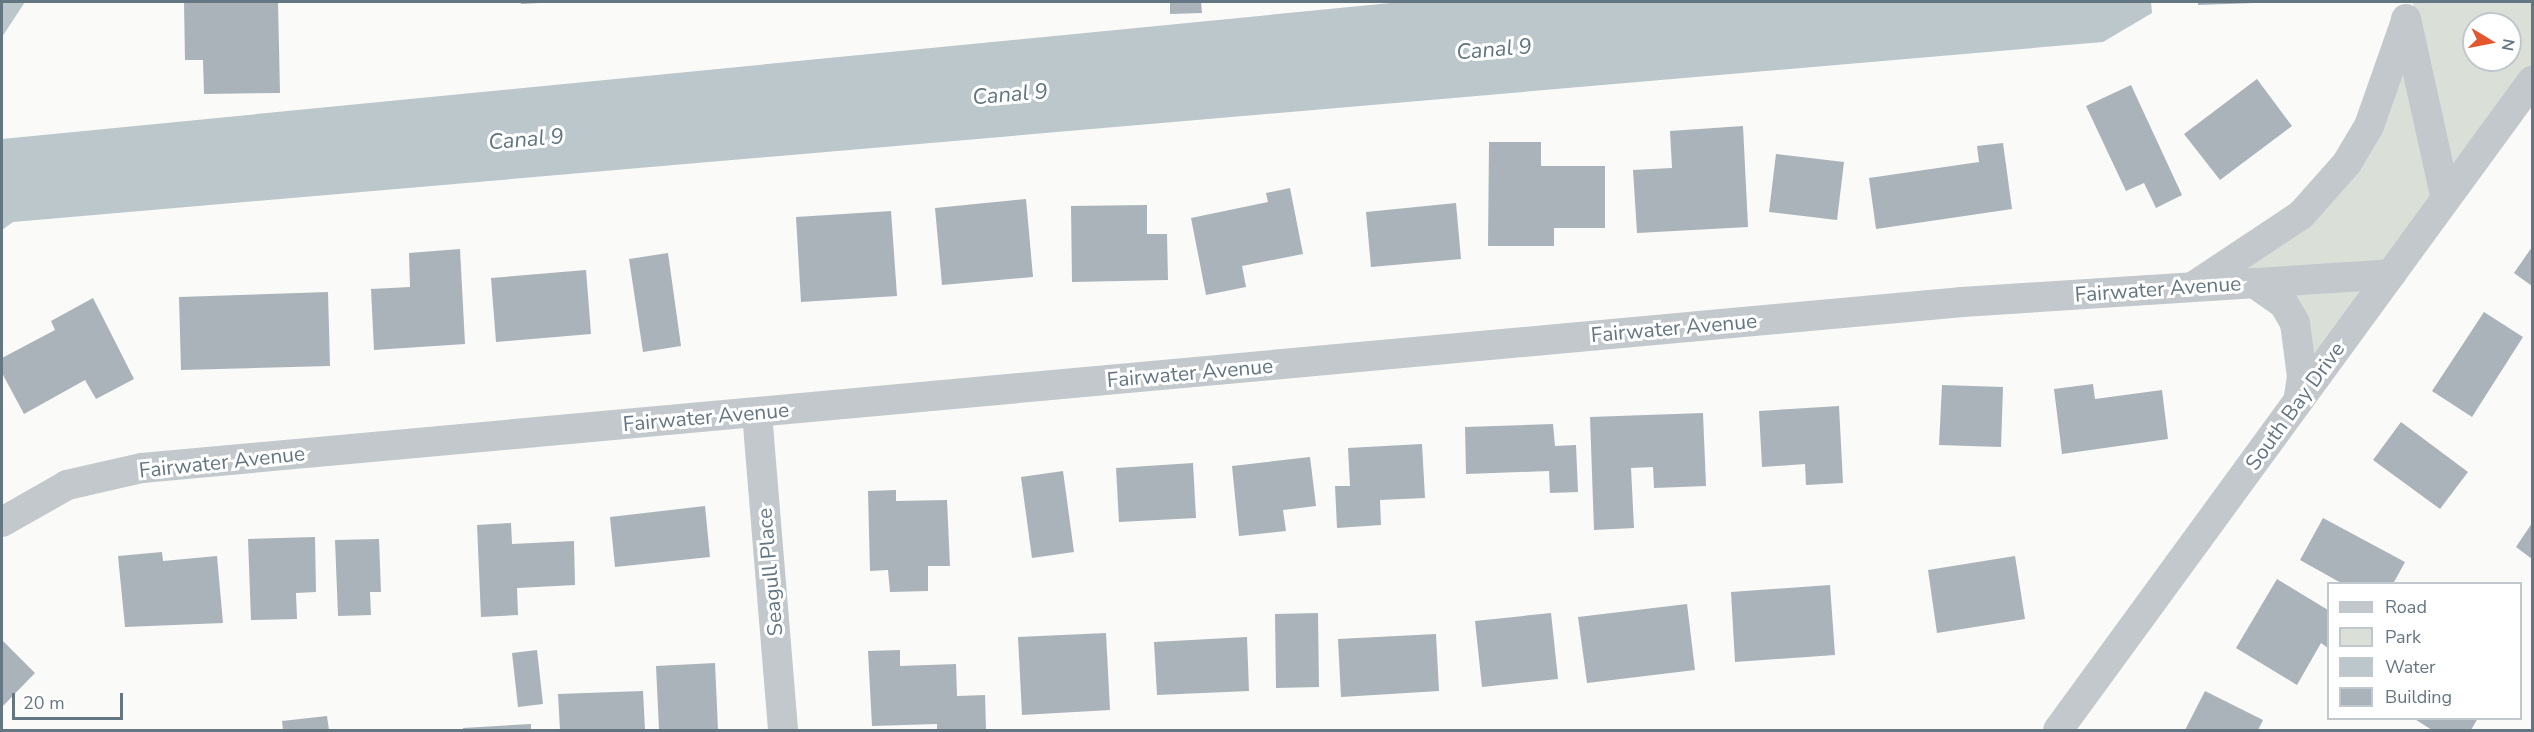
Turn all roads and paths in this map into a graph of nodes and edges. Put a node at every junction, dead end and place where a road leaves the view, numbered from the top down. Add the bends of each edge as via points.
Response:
1 (2404, 11) edge
2 (2532, 81) edge
3 (2446, 199) junction
4 (2391, 274) junction
5 (2254, 283) junction
6 (2191, 287) junction
7 (2298, 401) junction
8 (757, 413) junction
9 (2, 522) edge
10 (783, 730) edge
11 (2058, 730) edge

1 - 3 street
1 - 6 street via 2369,126 2347,163 2301,215
2 - 3 street, South Bay Drive
3 - 4 street, South Bay Drive
4 - 5 street, Fairwater Avenue
4 - 7 street, South Bay Drive
5 - 6 street, Fairwater Avenue
5 - 7 street via 2284,304 2295,323 2302,377
6 - 8 street, Fairwater Avenue via 1962,302
7 - 11 street, South Bay Drive
8 - 9 street, Fairwater Avenue via 142,468 67,485
8 - 10 street, Seagull Place

